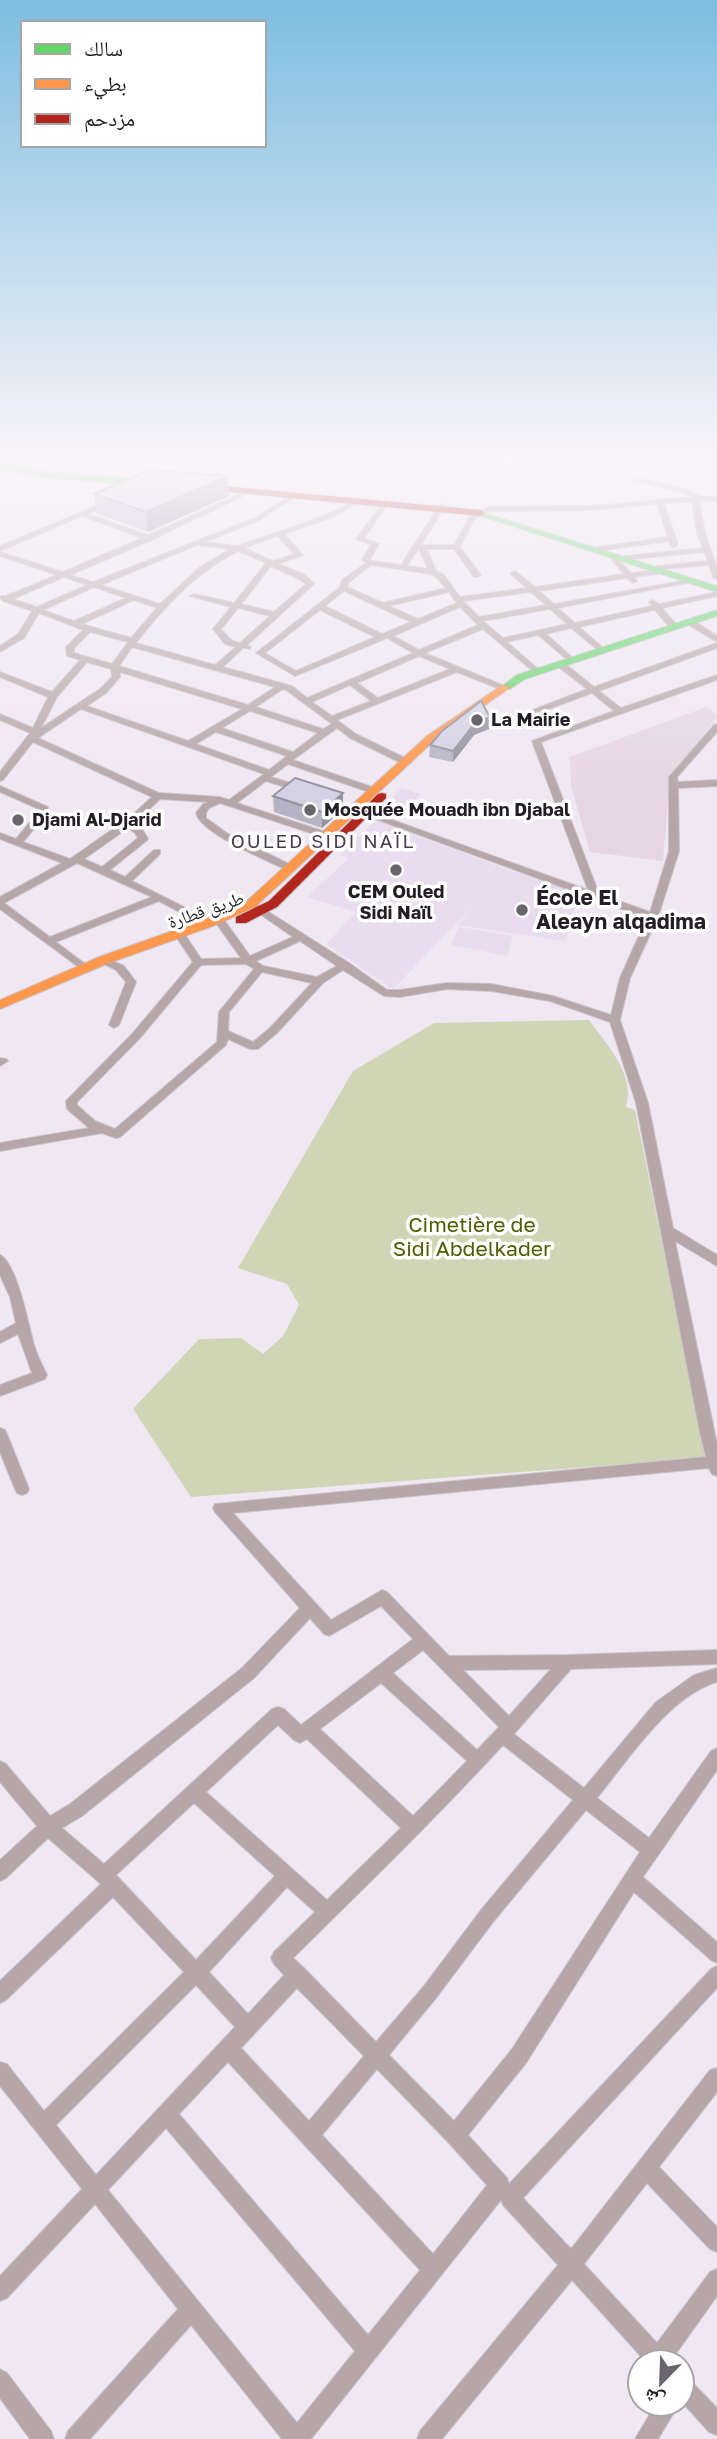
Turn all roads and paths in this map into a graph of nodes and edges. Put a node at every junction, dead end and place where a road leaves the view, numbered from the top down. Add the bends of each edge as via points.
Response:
1 (45, 570) edge
2 (76, 570) edge
3 (128, 570) edge
4 (200, 570) edge
5 (265, 570) edge
6 (284, 570) edge
7 (362, 570) edge
8 (420, 570) edge
9 (473, 570) edge
10 (626, 570) edge
11 (658, 570) joint
12 (433, 572) joint
13 (515, 573) dead end
14 (477, 575) dead end
15 (62, 576) junction
16 (629, 577) junction
17 (693, 581) junction
18 (95, 585) junction
19 (343, 588) junction
20 (534, 589) junction
21 (449, 590) junction
22 (642, 592) junction
23 (717, 592) edge
24 (194, 596) dead end
25 (133, 597) junction
26 (3, 598) edge
27 (459, 602) junction
28 (237, 605) junction
29 (382, 605) junction
30 (320, 606) junction
31 (553, 606) junction
32 (657, 606) junction
33 (161, 607) junction
34 (37, 610) junction
35 (717, 613) edge
36 (277, 615) junction
37 (691, 622) junction
38 (419, 623) junction
39 (480, 623) junction
40 (75, 624) junction
41 (574, 624) junction
42 (674, 627) junction
43 (88, 629) junction
44 (539, 632) junction
45 (386, 637) junction
46 (502, 641) junction
47 (717, 642) edge
48 (132, 643) junction
49 (243, 646) junction
50 (599, 649) junction
51 (0, 650) edge
52 (260, 653) junction
53 (420, 653) junction
54 (85, 659) junction
55 (565, 662) junction
56 (115, 666) junction
57 (217, 668) junction
58 (457, 669) junction
59 (535, 671) junction
60 (0, 674) edge
61 (295, 674) junction
62 (717, 677) edge
63 (352, 683) junction
64 (286, 687) junction
65 (503, 687) junction
66 (591, 688) junction
67 (53, 696) junction
68 (309, 700) junction
69 (378, 702) junction
70 (80, 706) junction
71 (249, 708) junction
72 (618, 710) junction
73 (516, 718) dead end
74 (2, 721) edge
75 (335, 721) junction
76 (717, 727) edge
77 (215, 729) junction
78 (441, 730) junction
79 (324, 732) junction
80 (33, 735) junction
81 (190, 744) junction
82 (291, 759) junction
83 (404, 761) junction
84 (268, 775) junction
85 (0, 778) edge
86 (717, 783) edge
87 (674, 786) junction
88 (0, 789) edge
89 (372, 790) junction
90 (316, 794) edge
91 (157, 796) junction
92 (220, 800) junction
93 (232, 802) junction
94 (353, 808) junction
95 (126, 823) junction
96 (326, 835) junction
97 (0, 836) edge
98 (18, 842) junction
99 (157, 852) dead end
100 (74, 861) junction
101 (290, 868) junction
102 (104, 870) junction
103 (127, 881) junction
104 (595, 896) junction
105 (160, 897) junction
106 (0, 902) edge
107 (256, 907) junction
108 (653, 918) junction
109 (216, 922) junction
110 (180, 936) junction
111 (301, 937) junction
112 (49, 941) junction
113 (248, 961) junction
114 (110, 962) junction
115 (198, 962) junction
116 (345, 965) junction
117 (84, 968) junction
118 (260, 968) junction
119 (319, 981) junction
120 (4, 1000) edge
121 (0, 1014) edge
122 (615, 1020) junction
123 (114, 1025) dead end
124 (223, 1033) junction
125 (103, 1129) junction
126 (0, 1147) edge
127 (669, 1231) junction
128 (0, 1260) edge
129 (717, 1261) edge
130 (24, 1325) junction
131 (0, 1338) edge
132 (0, 1391) edge
133 (0, 1434) edge
134 (715, 1466) edge
135 (22, 1489) dead end
136 (309, 1609) junction
137 (424, 1640) junction
138 (717, 1657) edge
139 (567, 1662) junction
140 (446, 1663) junction
141 (380, 1673) junction
142 (717, 1675) edge
143 (308, 1729) junction
144 (508, 1732) junction
145 (717, 1756) edge
146 (479, 1762) junction
147 (0, 1769) edge
148 (194, 1792) junction
149 (584, 1800) junction
150 (48, 1827) junction
151 (414, 1829) junction
152 (651, 1850) junction
153 (0, 1872) edge
154 (287, 1875) junction
155 (109, 1880) junction
156 (632, 1880) junction
157 (328, 1912) junction
158 (717, 1954) edge
159 (197, 1972) junction
160 (298, 1974) junction
161 (717, 1975) edge
162 (0, 1994) edge
163 (248, 2027) junction
164 (229, 2049) junction
165 (378, 2055) junction
166 (0, 2071) edge
167 (717, 2077) edge
168 (167, 2114) junction
169 (44, 2124) junction
170 (455, 2135) junction
171 (309, 2136) junction
172 (647, 2168) junction
173 (97, 2190) junction
174 (505, 2192) junction
175 (717, 2242) edge
176 (571, 2265) junction
177 (433, 2269) junction
178 (717, 2279) edge
179 (0, 2291) edge
180 (192, 2309) junction
181 (647, 2348) edge
182 (668, 2348) edge
183 (368, 2350) junction
184 (0, 2380) edge
185 (696, 2401) edge
186 (659, 2418) edge
187 (717, 2424) edge
188 (43, 2439) edge
189 (76, 2439) edge
190 (296, 2439) edge
191 (428, 2439) edge
192 (646, 2439) edge

1 - 15 street
2 - 15 street
3 - 18 street
4 - 33 street
5 - 28 street
6 - 36 street via 310,584
7 - 19 street
8 - 12 street
9 - 14 street
10 - 16 street
11 - 16 street
11 - 17 main road
12 - 21 street
13 - 20 street
15 - 18 street
15 - 26 street
16 - 20 street
16 - 22 street
17 - 22 street
17 - 23 main road
18 - 25 street
18 - 34 street
19 - 29 street
19 - 30 street
20 - 27 street
20 - 31 street
21 - 27 street
21 - 29 street
22 - 31 street
22 - 32 street
23 - 32 street
24 - 28 street
25 - 33 street
25 - 40 street
26 - 34 street
27 - 38 street
27 - 39 street
28 - 36 street
28 - 49 street via 217,629 228,642
29 - 38 street
30 - 45 street
30 - 52 street
31 - 39 street
31 - 41 street
32 - 41 street
32 - 42 street
33 - 48 street
34 - 40 street
34 - 51 street via 21,636
35 - 37 main road, طريق قطارة
36 - 49 street
37 - 42 main road, طريق قطارة
37 - 47 street
38 - 45 street
39 - 46 street
39 - 53 street
40 - 43 street
41 - 44 street
41 - 50 street
42 - 50 main road, طريق قطارة
43 - 48 street
43 - 54 street via 70,647 70,654
44 - 46 street
44 - 55 street
45 - 53 street
45 - 61 street
46 - 59 street
47 - 66 street
48 - 56 street
48 - 57 street
49 - 52 street
49 - 57 street
50 - 55 main road, طريق قطارة
52 - 61 street
53 - 58 street
53 - 63 street
54 - 56 street
54 - 67 street
55 - 59 main road, طريق قطارة
55 - 66 street
56 - 70 street via 116,677
56 - 71 street
57 - 64 street
58 - 65 street
58 - 69 street
59 - 65 main road, طريق قطارة
60 - 67 street
61 - 64 street
62 - 72 street
63 - 68 street
63 - 69 street
64 - 68 street
64 - 71 street
65 - 78 main road, طريق قطارة
66 - 72 street
66 - 73 street
67 - 80 street
68 - 75 street
69 - 75 street
70 - 80 street
70 - 81 street
71 - 77 street
71 - 79 street
72 - 104 street via 536,741
74 - 80 street
75 - 79 street
75 - 83 street via 360,741
76 - 87 street via 673,777
77 - 81 street
77 - 82 street
78 - 83 main road, طريق قطارة
78 - 94 main road, طريق قطارة via 445,733 441,741
79 - 82 street
80 - 85 street
80 - 91 street
81 - 84 street
82 - 84 street
82 - 89 street
83 - 89 main road, طريق قطارة
84 - 90 street
84 - 93 street
86 - 87 street
87 - 108 street via 674,851
88 - 98 street via 44,807
89 - 94 main road, طريق قطارة
91 - 92 street
91 - 95 street
92 - 93 street
92 - 101 street via 206,806 202,819 225,836
93 - 96 street
94 - 96 main road, طريق قطارة
94 - 104 street
94 - 107 main road, طريق قطارة via 282,895
95 - 100 street
95 - 102 street via 143,839
96 - 101 main road, طريق قطارة
97 - 98 street
98 - 100 street
99 - 103 street
100 - 102 street
100 - 106 street
101 - 107 main road, طريق قطارة
102 - 103 street
103 - 105 street
104 - 108 street
105 - 109 street
105 - 112 street
106 - 112 street
107 - 109 main road, طريق قطارة
107 - 111 street
108 - 122 street via 625,978
109 - 110 main road, طريق قطارة
109 - 113 street
110 - 114 main road, طريق قطارة
110 - 115 street
111 - 113 street
111 - 116 street
112 - 117 street
113 - 115 street
113 - 118 street
114 - 117 main road, طريق قطارة
114 - 121 main road, طريق قطارة
114 - 123 street via 131,982
115 - 125 street via 136,1036 72,1101 71,1106
116 - 119 street
116 - 122 street via 384,993 398,995 443,986 524,990
117 - 120 main road, طريق قطارة
118 - 119 street
118 - 124 street via 224,1012
119 - 124 street via 254,1047
122 - 127 street via 642,1103
124 - 125 street via 222,1043 116,1133
125 - 126 street
127 - 129 street
127 - 134 street
128 - 130 street
130 - 131 street
130 - 132 street via 40,1375
133 - 135 street
134 - 136 street via 220,1508
136 - 137 street via 329,1629 382,1597
136 - 150 street via 248,1672 76,1810
137 - 140 street
137 - 141 street
138 - 139 street
139 - 140 street
139 - 144 street
140 - 144 street
141 - 143 street
141 - 146 street
142 - 149 street via 700,1680 662,1707
143 - 148 street via 300,1735 278,1714
143 - 151 street
144 - 146 street
144 - 149 street
145 - 152 street
146 - 151 street
147 - 150 street
148 - 154 street
148 - 155 street
149 - 152 street
149 - 165 street
150 - 153 street
150 - 155 street
151 - 157 street
152 - 156 street
154 - 157 street
154 - 159 street
155 - 159 street
155 - 162 street
156 - 158 street
156 - 170 street via 519,2056
157 - 160 street via 281,1958
159 - 163 street
159 - 169 street
160 - 163 street
160 - 165 street
161 - 174 street
163 - 164 street
164 - 168 street
164 - 171 street
165 - 170 street
165 - 171 street
166 - 169 street
167 - 172 street
168 - 173 street
168 - 183 street
169 - 173 street
170 - 174 street
171 - 177 street
172 - 175 street
172 - 176 street
173 - 179 street
173 - 180 street
174 - 176 street
174 - 177 street
176 - 181 street
176 - 191 street
177 - 183 street
178 - 182 street
180 - 189 street
180 - 190 street
183 - 190 street
184 - 188 street
185 - 187 street
186 - 192 street

